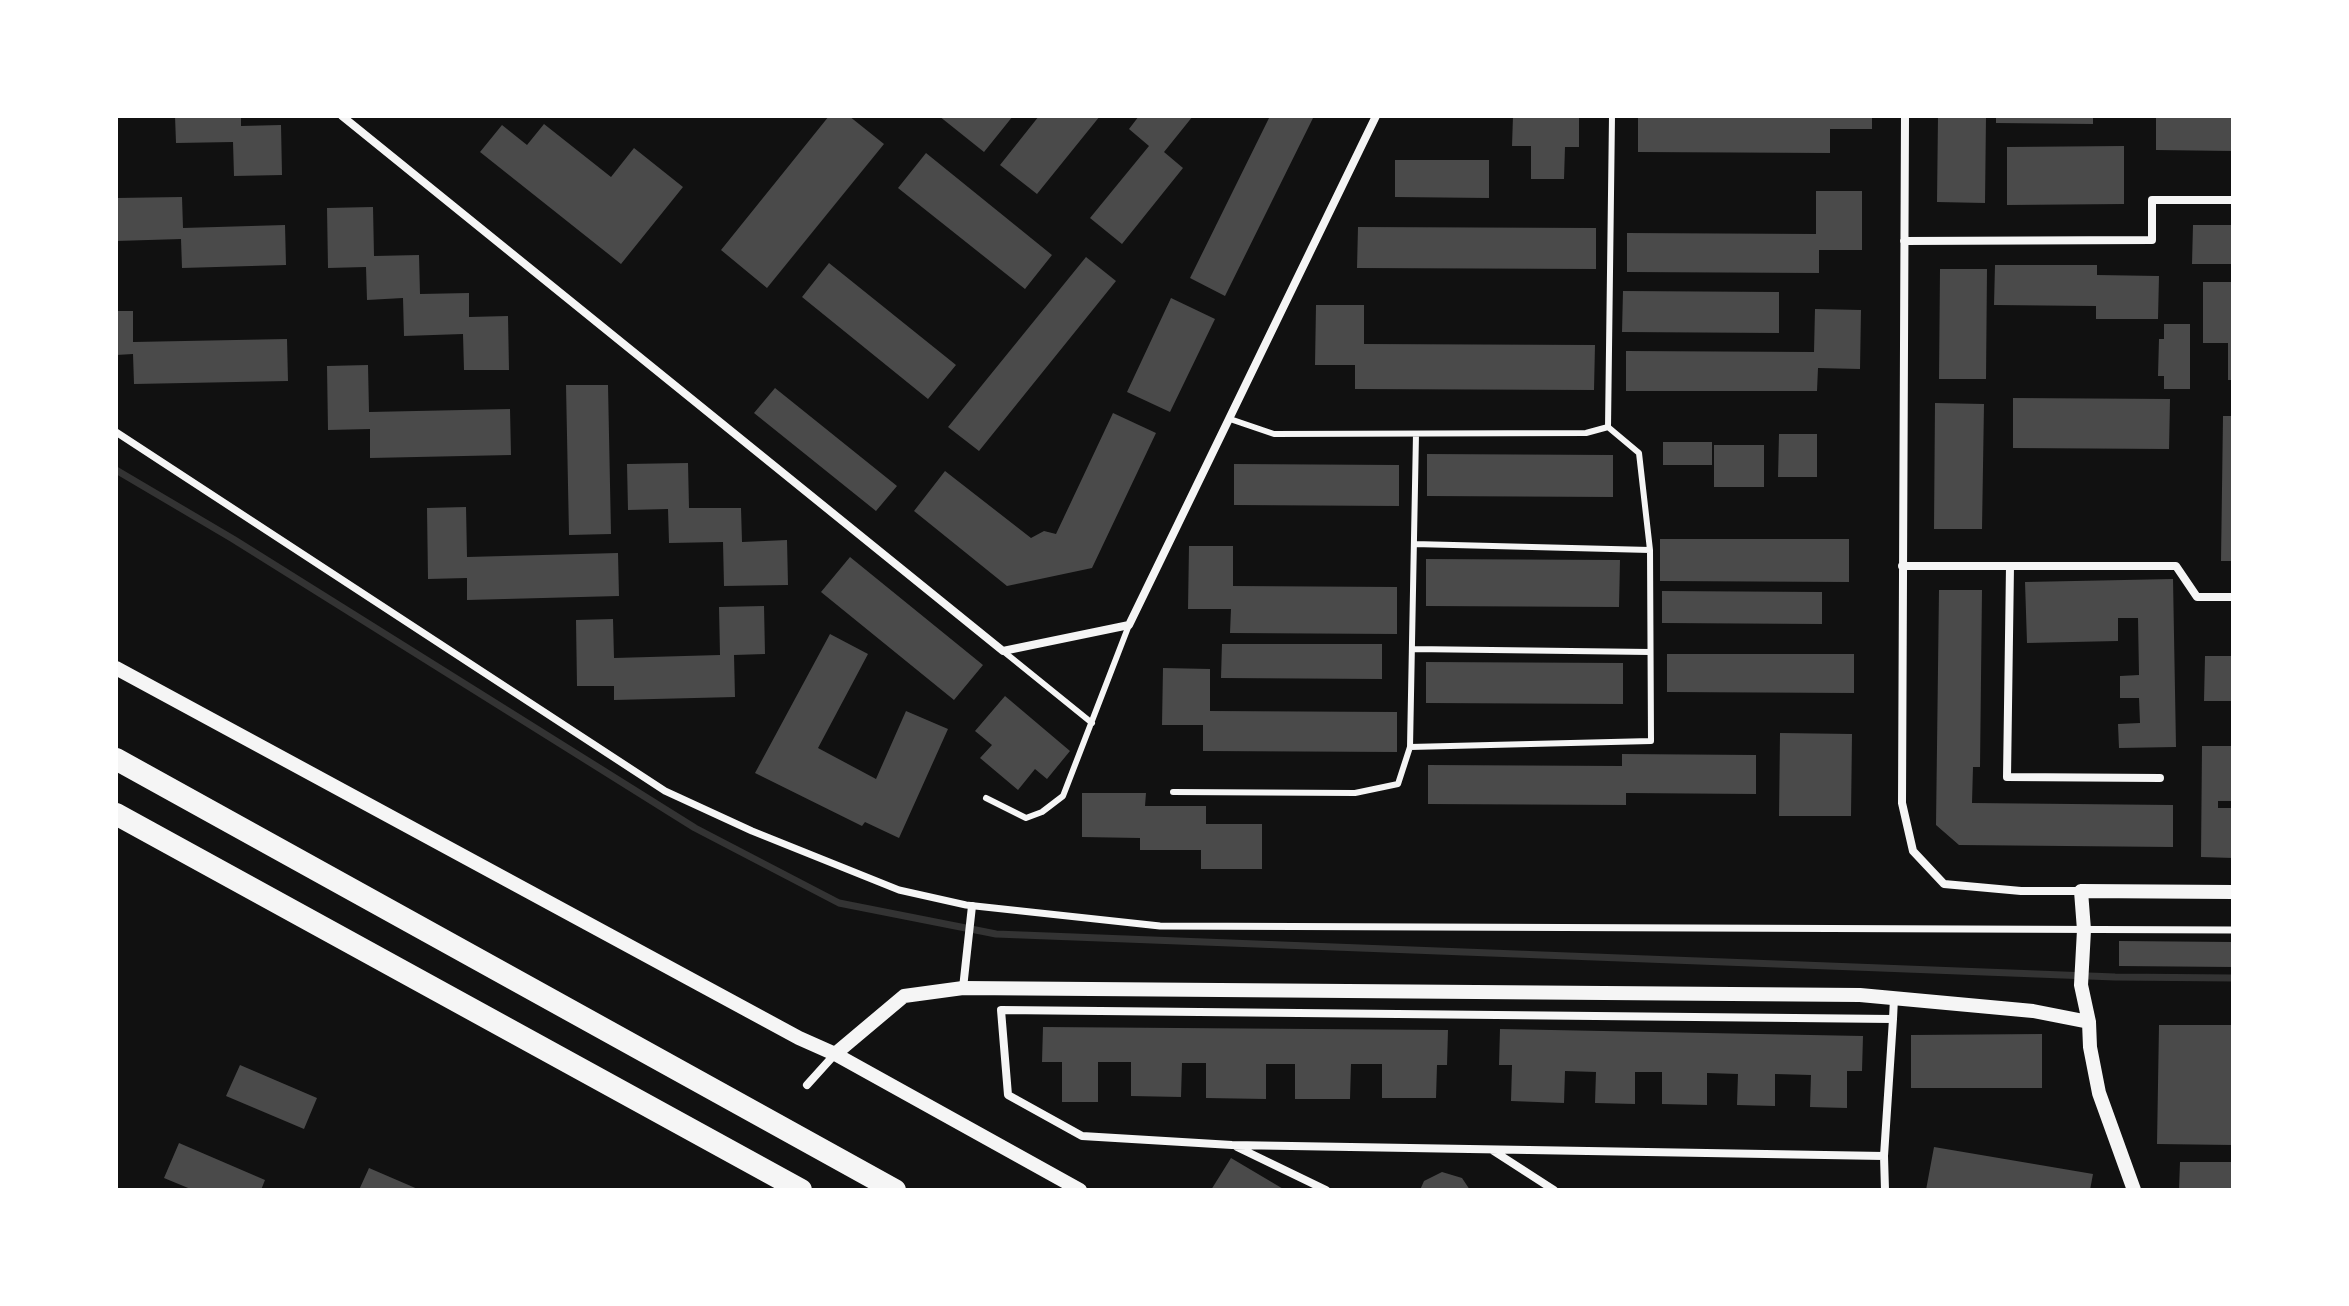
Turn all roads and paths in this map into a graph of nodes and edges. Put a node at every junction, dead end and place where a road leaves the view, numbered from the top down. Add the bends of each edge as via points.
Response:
1 (342, 116) edge
2 (1376, 116) edge
3 (1612, 116) edge
4 (1905, 116) edge
5 (2233, 200) edge
6 (1904, 241) junction
7 (1230, 419) junction
8 (1608, 427) junction
9 (116, 432) edge
10 (1416, 434) junction
11 (1414, 544) junction
12 (1650, 550) junction
13 (1902, 566) junction
14 (2010, 566) junction
15 (2233, 597) edge
16 (1129, 625) junction
17 (1412, 649) junction
18 (1003, 651) junction
19 (1650, 652) junction
20 (116, 668) edge
21 (1092, 723) junction
22 (1410, 747) junction
23 (116, 759) edge
24 (2160, 778) dead end
25 (1173, 792) dead end
26 (986, 798) dead end
27 (116, 814) edge
28 (2081, 891) junction
29 (2233, 892) edge
30 (972, 906) junction
31 (2233, 930) edge
32 (2084, 937) junction
33 (963, 988) junction
34 (1894, 997) junction
35 (1893, 1019) junction
36 (2089, 1022) junction
37 (835, 1054) junction
38 (807, 1085) dead end
39 (1232, 1145) junction
40 (1491, 1149) junction
41 (1884, 1156) junction
42 (801, 1190) edge
43 (895, 1190) edge
44 (1080, 1190) edge
45 (1326, 1190) edge
46 (1554, 1190) edge
47 (1885, 1190) edge
48 (2134, 1190) edge

1 - 18 street
2 - 7 street
3 - 8 lane
4 - 6 street
5 - 6 street via 2152,200 2152,240
6 - 13 street
7 - 10 lane via 1274,434
7 - 16 street
8 - 10 lane via 1586,433
8 - 12 lane via 1639,453
9 - 30 street via 665,791 886,886
10 - 11 lane
11 - 12 lane
11 - 17 lane
12 - 19 lane
13 - 14 street
13 - 28 street via 1902,803 1913,851 1944,884
14 - 15 street via 2176,566 2197,597
14 - 24 street via 2007,777
16 - 18 street
16 - 21 lane
17 - 19 lane
17 - 22 lane
18 - 21 lane
19 - 22 lane via 1651,741
20 - 37 street
21 - 26 lane via 1063,796 1042,812 1026,818
22 - 25 lane via 1398,784 1355,793
23 - 43 highway
27 - 42 highway
28 - 29 street
28 - 32 street
30 - 32 street via 1160,926
30 - 33 street
31 - 32 street
32 - 36 street via 2081,985
33 - 34 street
33 - 37 street via 904,996
34 - 35 street
34 - 36 street
35 - 39 street via 1001,1010 1008,1095 1082,1136
35 - 41 street
36 - 48 street via 2099,1093
37 - 38 street
37 - 44 street
39 - 40 street
39 - 45 street
40 - 41 street
40 - 46 street
41 - 47 street

